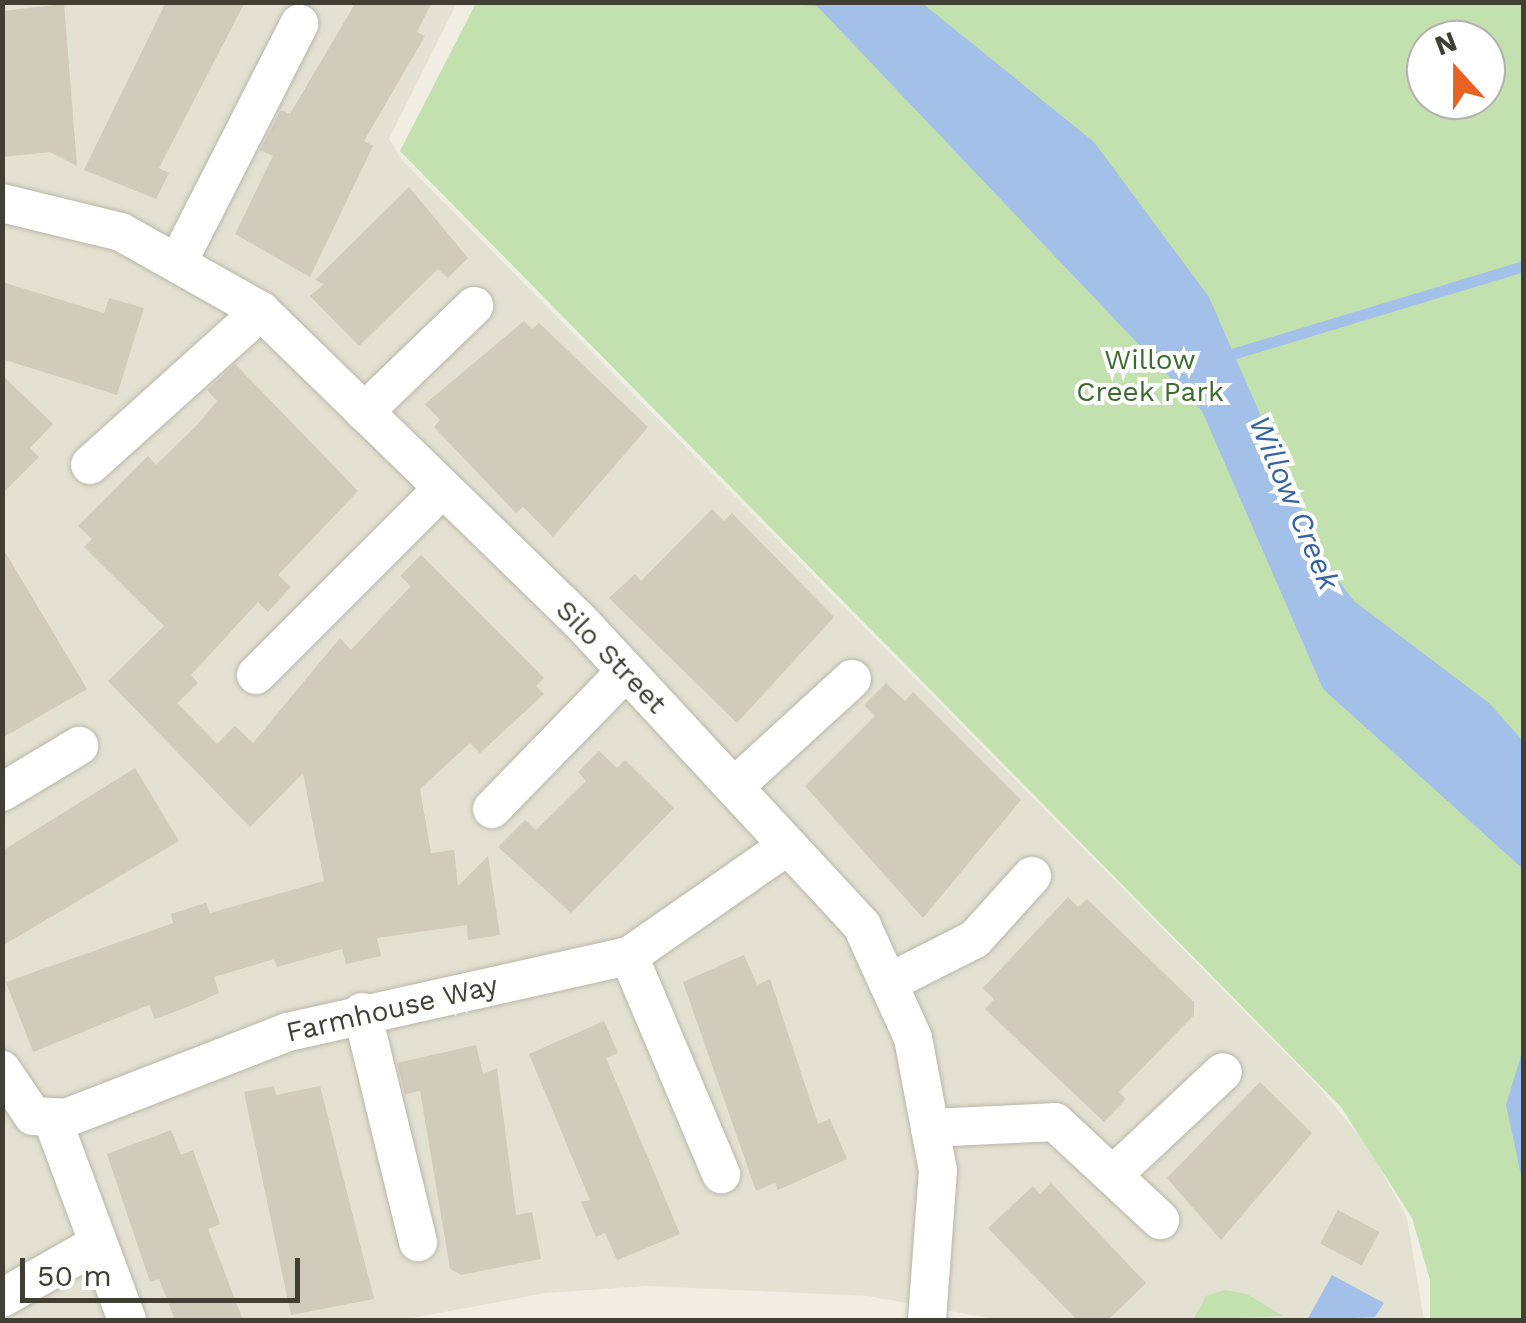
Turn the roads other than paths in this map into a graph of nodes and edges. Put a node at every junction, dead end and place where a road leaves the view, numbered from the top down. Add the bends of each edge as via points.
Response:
1 (299, 24) dead end
2 (2, 203) edge
3 (180, 258) junction
4 (474, 306) dead end
5 (261, 312) junction
6 (364, 412) junction
7 (90, 466) dead end
8 (443, 488) junction
9 (626, 671) junction
10 (256, 674) dead end
11 (852, 679) dead end
12 (79, 746) dead end
13 (734, 787) junction
14 (2, 792) edge
15 (492, 808) dead end
16 (786, 848) junction
17 (1032, 876) dead end
18 (629, 956) junction
19 (888, 983) junction
20 (362, 1012) junction
21 (1223, 1072) dead end
22 (6, 1085) edge
23 (53, 1122) junction
24 (930, 1128) junction
25 (721, 1174) dead end
26 (1114, 1174) junction
27 (1160, 1220) dead end
28 (418, 1242) dead end
29 (97, 1244) junction
30 (2, 1298) edge
31 (126, 1320) edge
32 (927, 1320) edge

1 - 3 street
2 - 3 street, Silo Street via 84,219
3 - 5 street, Silo Street
4 - 6 street
5 - 6 street, Silo Street
5 - 7 street
6 - 8 street, Silo Street
8 - 9 street, Silo Street
8 - 10 street
9 - 13 street, Silo Street
9 - 15 street
11 - 13 street
12 - 14 street
13 - 16 street, Silo Street
16 - 18 street, Farmhouse Way
16 - 19 street, Silo Street via 862,926
17 - 19 street via 975,939
18 - 20 street, Farmhouse Way
18 - 25 street
19 - 24 street, Silo Street via 913,1038
20 - 23 street, Farmhouse Way via 232,1049
20 - 28 street
21 - 26 street
22 - 23 street via 33,1116
23 - 29 street
24 - 26 street via 1054,1122
24 - 32 street, Silo Street via 938,1170
26 - 27 street
29 - 30 street
29 - 31 street

